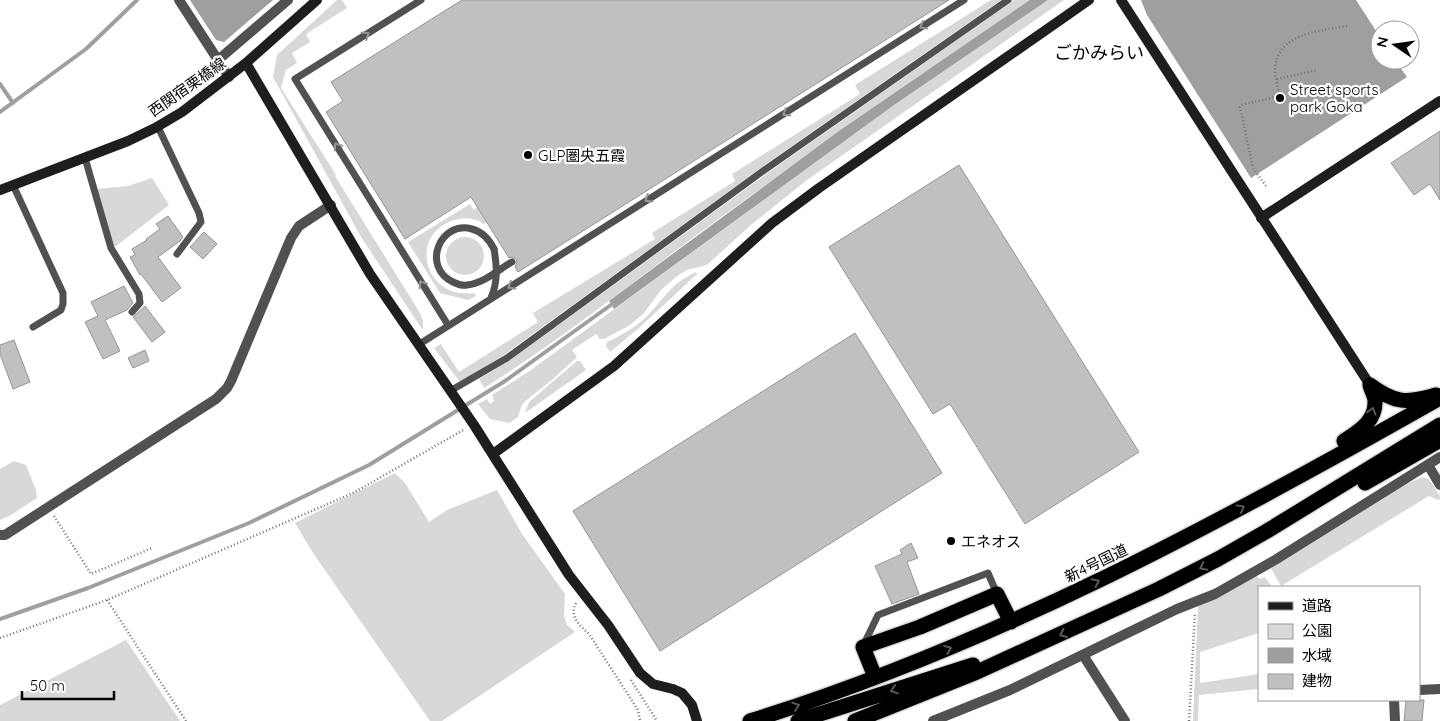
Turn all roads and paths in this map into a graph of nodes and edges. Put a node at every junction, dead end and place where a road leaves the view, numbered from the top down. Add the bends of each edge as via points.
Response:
1 (179, 0) edge
2 (288, 0) edge
3 (317, 0) edge
4 (421, 0) edge
5 (964, 0) edge
6 (1008, 0) edge
7 (1089, 0) edge
8 (1121, 0) edge
9 (1347, 26) dead end
10 (218, 60) junction
11 (246, 63) junction
12 (1317, 70) dead end
13 (229, 77) junction
14 (1277, 78) junction
15 (1440, 101) edge
16 (158, 127) junction
17 (85, 158) junction
18 (13, 185) junction
19 (1266, 186) dead end
20 (0, 190) edge
21 (331, 205) junction
22 (1261, 218) junction
23 (177, 254) dead end
24 (512, 262) dead end
25 (491, 298) junction
26 (132, 312) dead end
27 (448, 325) junction
28 (33, 327) dead end
29 (418, 345) junction
30 (1370, 385) junction
31 (450, 391) junction
32 (1440, 393) edge
33 (1440, 398) edge
34 (474, 424) junction
35 (1440, 425) edge
36 (1440, 440) edge
37 (493, 454) junction
38 (1440, 457) edge
39 (1428, 465) junction
40 (1440, 485) edge
41 (1267, 494) junction
42 (1317, 501) junction
43 (48, 506) junction
44 (0, 535) edge
45 (152, 548) dead end
46 (997, 594) junction
47 (107, 600) junction
48 (1195, 601) junction
49 (576, 603) dead end
50 (1011, 622) junction
51 (0, 638) edge
52 (863, 647) junction
53 (1025, 651) junction
54 (1083, 655) junction
55 (875, 677) junction
56 (1440, 689) edge
57 (1420, 690) edge
58 (1394, 701) edge
59 (186, 721) edge
60 (640, 721) edge
61 (697, 721) edge
62 (750, 721) edge
63 (798, 721) edge
64 (855, 721) edge
65 (933, 721) edge
66 (1125, 721) edge
67 (1189, 721) edge
68 (1395, 721) edge

1 - 10 street
2 - 10 street
3 - 11 street, 西関宿栗橋線
27 -> 4 lane via 295,78
5 -> 25 lane
6 - 31 lane via 771,166 507,358
7 - 37 street via 772,223 614,366
8 - 22 street
9 - 14 path via 1304,34 1290,41 1276,63
10 - 13 street
11 - 13 street, 西関宿栗橋線
11 - 21 street
12 - 14 path
13 - 16 street, 西関宿栗橋線
14 - 19 path via 1280,96 1241,105 1239,109 1253,168
15 - 22 street
16 - 17 street, 西関宿栗橋線
16 - 23 lane via 201,222
17 - 18 street, 西関宿栗橋線
17 - 26 lane via 111,248 139,294 140,303
18 - 20 street, 西関宿栗橋線
18 - 28 lane via 63,293 61,310
21 - 29 street via 370,274
21 - 43 street via 299,226 291,238 226,388 216,398
22 - 30 street
24 - 25 lane, bridge via 480,282 458,284 447,279 436,262 436,252 443,238 449,232 463,228 477,230 488,239 494,249 497,268 496,278
25 - 27 lane
27 - 29 lane
29 - 31 street
30 - 32 highway via 1394,400 1423,399
41 -> 30 highway via 1362,429 1370,420 1375,400
31 - 34 street
33 - 41 highway, 新4号国道
34 - 37 street
34 - 47 path via 353,493
35 - 42 highway
36 - 42 highway via 1350,491
37 - 61 street via 569,575 640,673 653,684 682,693 692,705
38 - 39 street
39 - 40 street
39 - 48 street via 1275,560 1215,594
50 -> 41 highway, 新4号国道 via 1183,539
42 -> 53 highway via 1218,559
43 - 44 street via 5,535
43 - 45 path via 91,574
46 - 50 highway
46 - 52 highway
46 - 52 lane via 988,573 878,615
47 - 51 path
47 - 59 path
48 - 54 street
48 - 67 path
49 - 60 path via 573,615 638,710
55 -> 50 highway, 新4号国道
52 - 55 highway
53 -> 63 highway via 961,668
53 - 64 highway
54 - 65 street via 1010,690
54 - 66 street
62 -> 55 highway, 新4号国道
56 - 57 street
58 - 68 street

